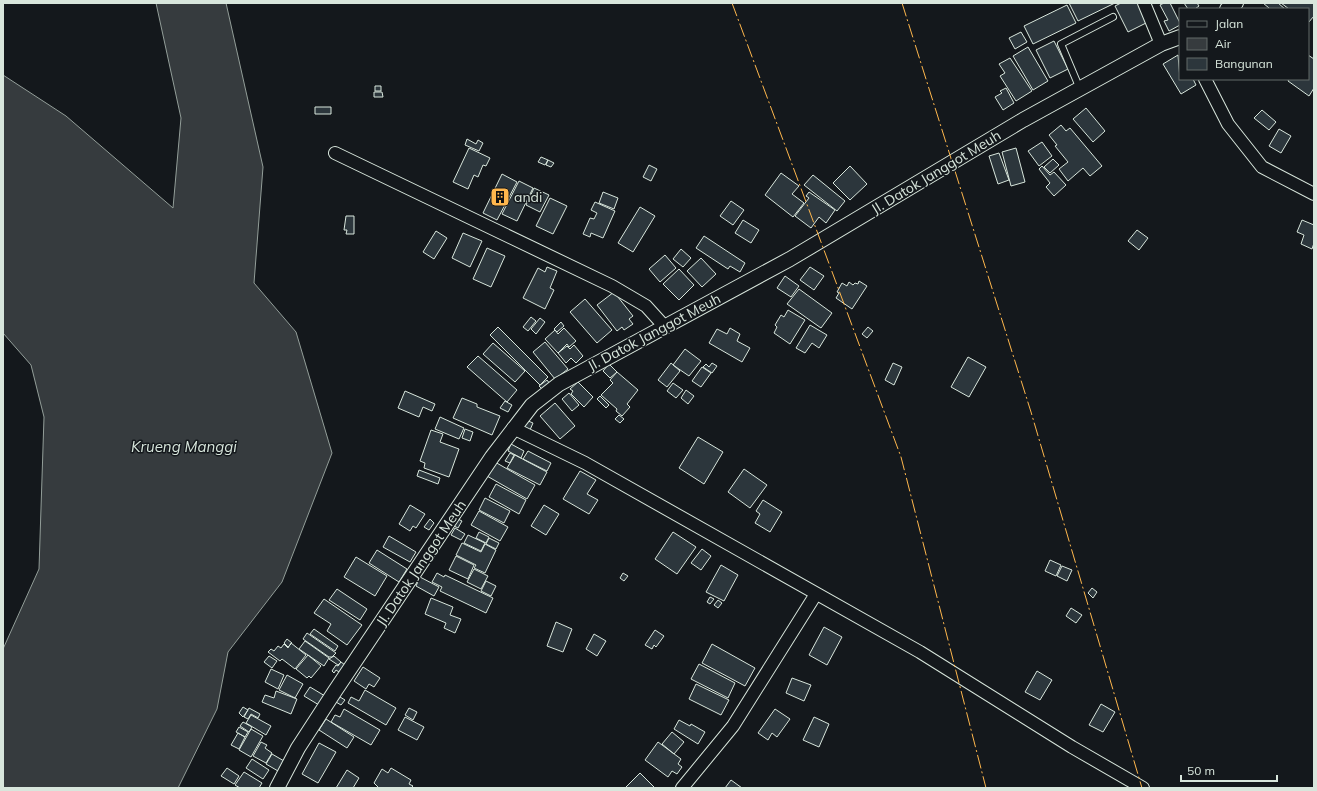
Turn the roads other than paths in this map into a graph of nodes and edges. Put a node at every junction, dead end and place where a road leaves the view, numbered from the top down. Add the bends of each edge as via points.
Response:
1 (1144, 3) edge
2 (1113, 17) dead end
3 (1179, 37) edge
4 (1161, 44) junction
5 (1206, 80) edge
6 (1080, 89) junction
7 (335, 153) dead end
8 (1314, 194) edge
9 (665, 327) junction
10 (513, 428) junction
11 (816, 594) junction
12 (277, 788) edge
13 (682, 788) edge
14 (1143, 788) edge

1 - 4 street
2 - 6 lane via 1060,44
3 - 4 street, JI. Datok Janggot Meuh
4 - 6 street, JI. Datok Janggot Meuh
5 - 8 street via 1228,124 1262,167
6 - 9 street, JI. Datok Janggot Meuh via 1023,120 790,259
7 - 9 street via 612,286 646,306
9 - 10 street, JI. Datok Janggot Meuh via 559,384 532,406
10 - 11 street via 585,463
10 - 12 street, JI. Datok Janggot Meuh via 335,691 298,748
11 - 13 street via 733,726
11 - 14 street via 920,652

